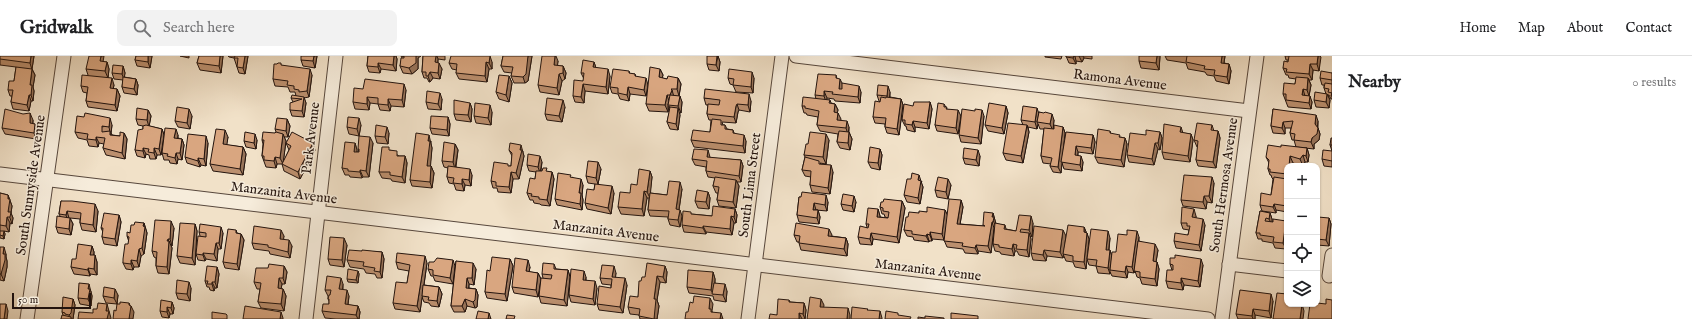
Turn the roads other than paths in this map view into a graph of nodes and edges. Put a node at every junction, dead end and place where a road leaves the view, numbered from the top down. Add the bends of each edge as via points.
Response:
1 (64, 56) edge
2 (336, 56) edge
3 (782, 56) edge
4 (796, 56) edge
5 (1257, 56) edge
6 (1249, 111) junction
7 (0, 174) edge
8 (47, 179) junction
9 (318, 212) junction
10 (1332, 255) edge
11 (755, 264) junction
12 (1229, 264) junction
13 (1284, 271) edge
14 (1326, 275) edge
15 (27, 319) edge
16 (306, 319) edge
17 (748, 319) edge
18 (1208, 319) edge
19 (1222, 319) edge

1 - 8 street, South Sunnyside Avenue
2 - 9 street, Park Avenue
3 - 11 street, South Lima Street
4 - 6 street, Ramona Avenue
5 - 6 street, South Hermosa Avenue
6 - 12 street, South Hermosa Avenue
7 - 8 street, Manzanita Avenue
8 - 9 street, Manzanita Avenue
8 - 15 street, South Sunnyside Avenue
9 - 11 street, Manzanita Avenue
9 - 16 street, Park Avenue
10 - 14 street
11 - 17 street, South Lima Street
11 - 18 street, Manzanita Avenue
12 - 13 street
12 - 19 street, South Hermosa Avenue

